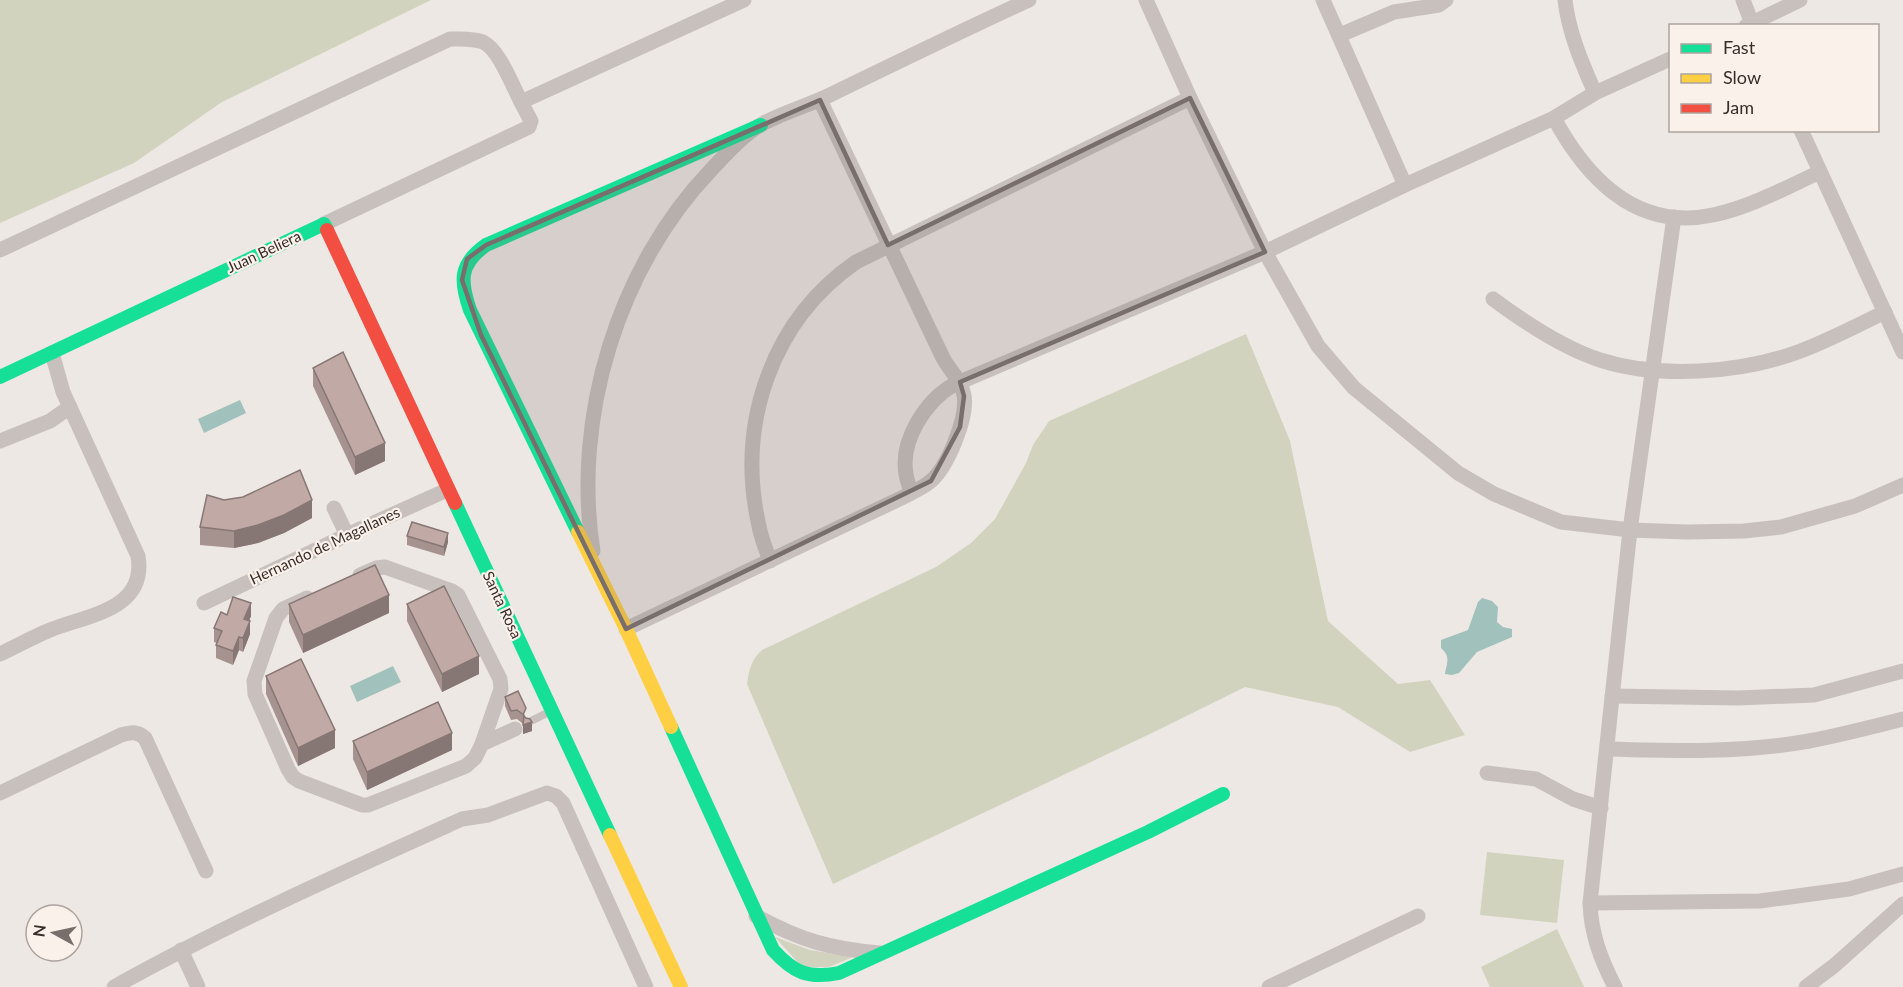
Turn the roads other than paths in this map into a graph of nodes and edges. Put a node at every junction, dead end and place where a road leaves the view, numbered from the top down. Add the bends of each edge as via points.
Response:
1 (744, 0) edge
2 (1146, 0) edge
3 (1323, 0) edge
4 (1406, 0) edge
5 (1446, 0) edge
6 (1565, 0) edge
7 (1743, 0) edge
8 (1800, 0) edge
9 (1013, 3) edge
10 (1394, 12) junction
11 (1750, 24) edge
12 (1752, 24) edge
13 (1340, 35) junction
14 (1669, 60) edge
15 (1595, 93) junction
16 (1190, 98) junction
17 (819, 100) junction
18 (521, 102) junction
19 (1554, 118) junction
20 (761, 125) junction
21 (1802, 132) edge
22 (1820, 172) junction
23 (1405, 184) junction
24 (1674, 217) junction
25 (324, 224) junction
26 (888, 245) junction
27 (0, 250) edge
28 (1265, 252) junction
29 (1493, 299) dead end
30 (1885, 312) junction
31 (1903, 352) edge
32 (52, 353) junction
33 (1653, 369) junction
34 (0, 377) edge
35 (960, 382) junction
36 (70, 407) junction
37 (0, 441) edge
38 (1903, 486) edge
39 (447, 490) junction
40 (911, 492) junction
41 (334, 508) dead end
42 (1630, 530) junction
43 (347, 535) junction
44 (770, 561) junction
45 (595, 565) junction
46 (345, 582) edge
47 (324, 591) edge
48 (204, 603) dead end
49 (626, 629) junction
50 (0, 654) edge
51 (1903, 671) edge
52 (1612, 696) junction
53 (553, 711) junction
54 (1903, 719) edge
55 (529, 722) edge
56 (515, 729) dead end
57 (482, 744) junction
58 (1608, 749) junction
59 (1487, 773) dead end
60 (0, 793) edge
61 (1223, 794) dead end
62 (1601, 808) junction
63 (206, 871) dead end
64 (1903, 874) edge
65 (1590, 903) junction
66 (1903, 904) edge
67 (756, 916) junction
68 (1419, 916) dead end
69 (181, 950) junction
70 (883, 953) junction
71 (114, 987) edge
72 (198, 987) edge
73 (646, 987) edge
74 (681, 987) edge
75 (1269, 987) edge
76 (1616, 987) edge
77 (1806, 987) edge

1 - 18 street
2 - 16 street
3 - 13 street
4 - 10 street
5 - 10 street via 1439,5
6 - 15 street via 1575,47
7 - 11 street
8 - 12 street
9 - 17 street
10 - 13 street
13 - 23 street
14 - 15 street
15 - 19 street
16 - 26 street
16 - 28 street
17 - 20 street
17 - 26 street
18 - 25 street, Juan Beliera via 531,121 529,127
18 - 27 street via 493,48 483,42 450,39
19 - 23 street
19 - 24 street via 1566,141 1613,193 1630,206
20 - 45 street via 698,183 678,209 633,285 619,322 603,368 590,446 587,501
20 - 45 street via 486,245 467,259 462,280 467,302
21 - 22 street
22 - 24 street via 1732,210 1697,218
22 - 30 street
23 - 28 street
24 - 33 street
25 - 32 street, Juan Beliera
25 - 39 street, Santa Rosa
26 - 35 street via 947,366
26 - 44 street via 835,276 812,300 781,348 764,384 755,415 753,491
28 - 35 street
28 - 42 street via 1318,346 1336,368 1354,388 1449,466 1494,494 1561,522
29 - 33 street via 1518,318 1579,351 1617,365
30 - 31 street
30 - 33 street via 1821,343 1769,360 1729,368
32 - 34 street, Juan Beliera
32 - 36 street
33 - 42 street
35 - 40 street via 964,411 952,447 931,481
35 - 40 street via 940,393 922,413 911,434 905,459
36 - 37 street via 50,421
36 - 50 street via 138,556 141,571 131,592 102,613 50,630
38 - 42 street via 1855,506 1781,527 1710,532
39 - 43 street, Hernando de Magallanes
39 - 53 street, Santa Rosa
40 - 44 street
41 - 43 street
42 - 52 street
43 - 48 street, Hernando de Magallanes
44 - 49 street
45 - 49 street
46 - 57 street via 386,567 458,595 500,679 501,689
47 - 57 street via 283,609 276,618 254,681 255,694 293,777 368,805 466,766
49 - 67 street
51 - 52 street via 1814,695
52 - 58 street
53 - 55 lane
53 - 74 street, Santa Rosa
54 - 58 street via 1807,741 1760,747
56 - 57 street
58 - 62 street
59 - 62 street via 1536,779 1573,799
60 - 63 street via 121,735 140,734
61 - 70 street
62 - 65 street
64 - 65 street via 1849,889 1760,902
65 - 76 street via 1596,943
66 - 77 street
67 - 70 street via 826,946
67 - 70 street via 773,950 786,965 802,973 839,973
68 - 75 street
69 - 71 street
69 - 72 street
69 - 73 street via 462,819 488,815 547,793 563,803

